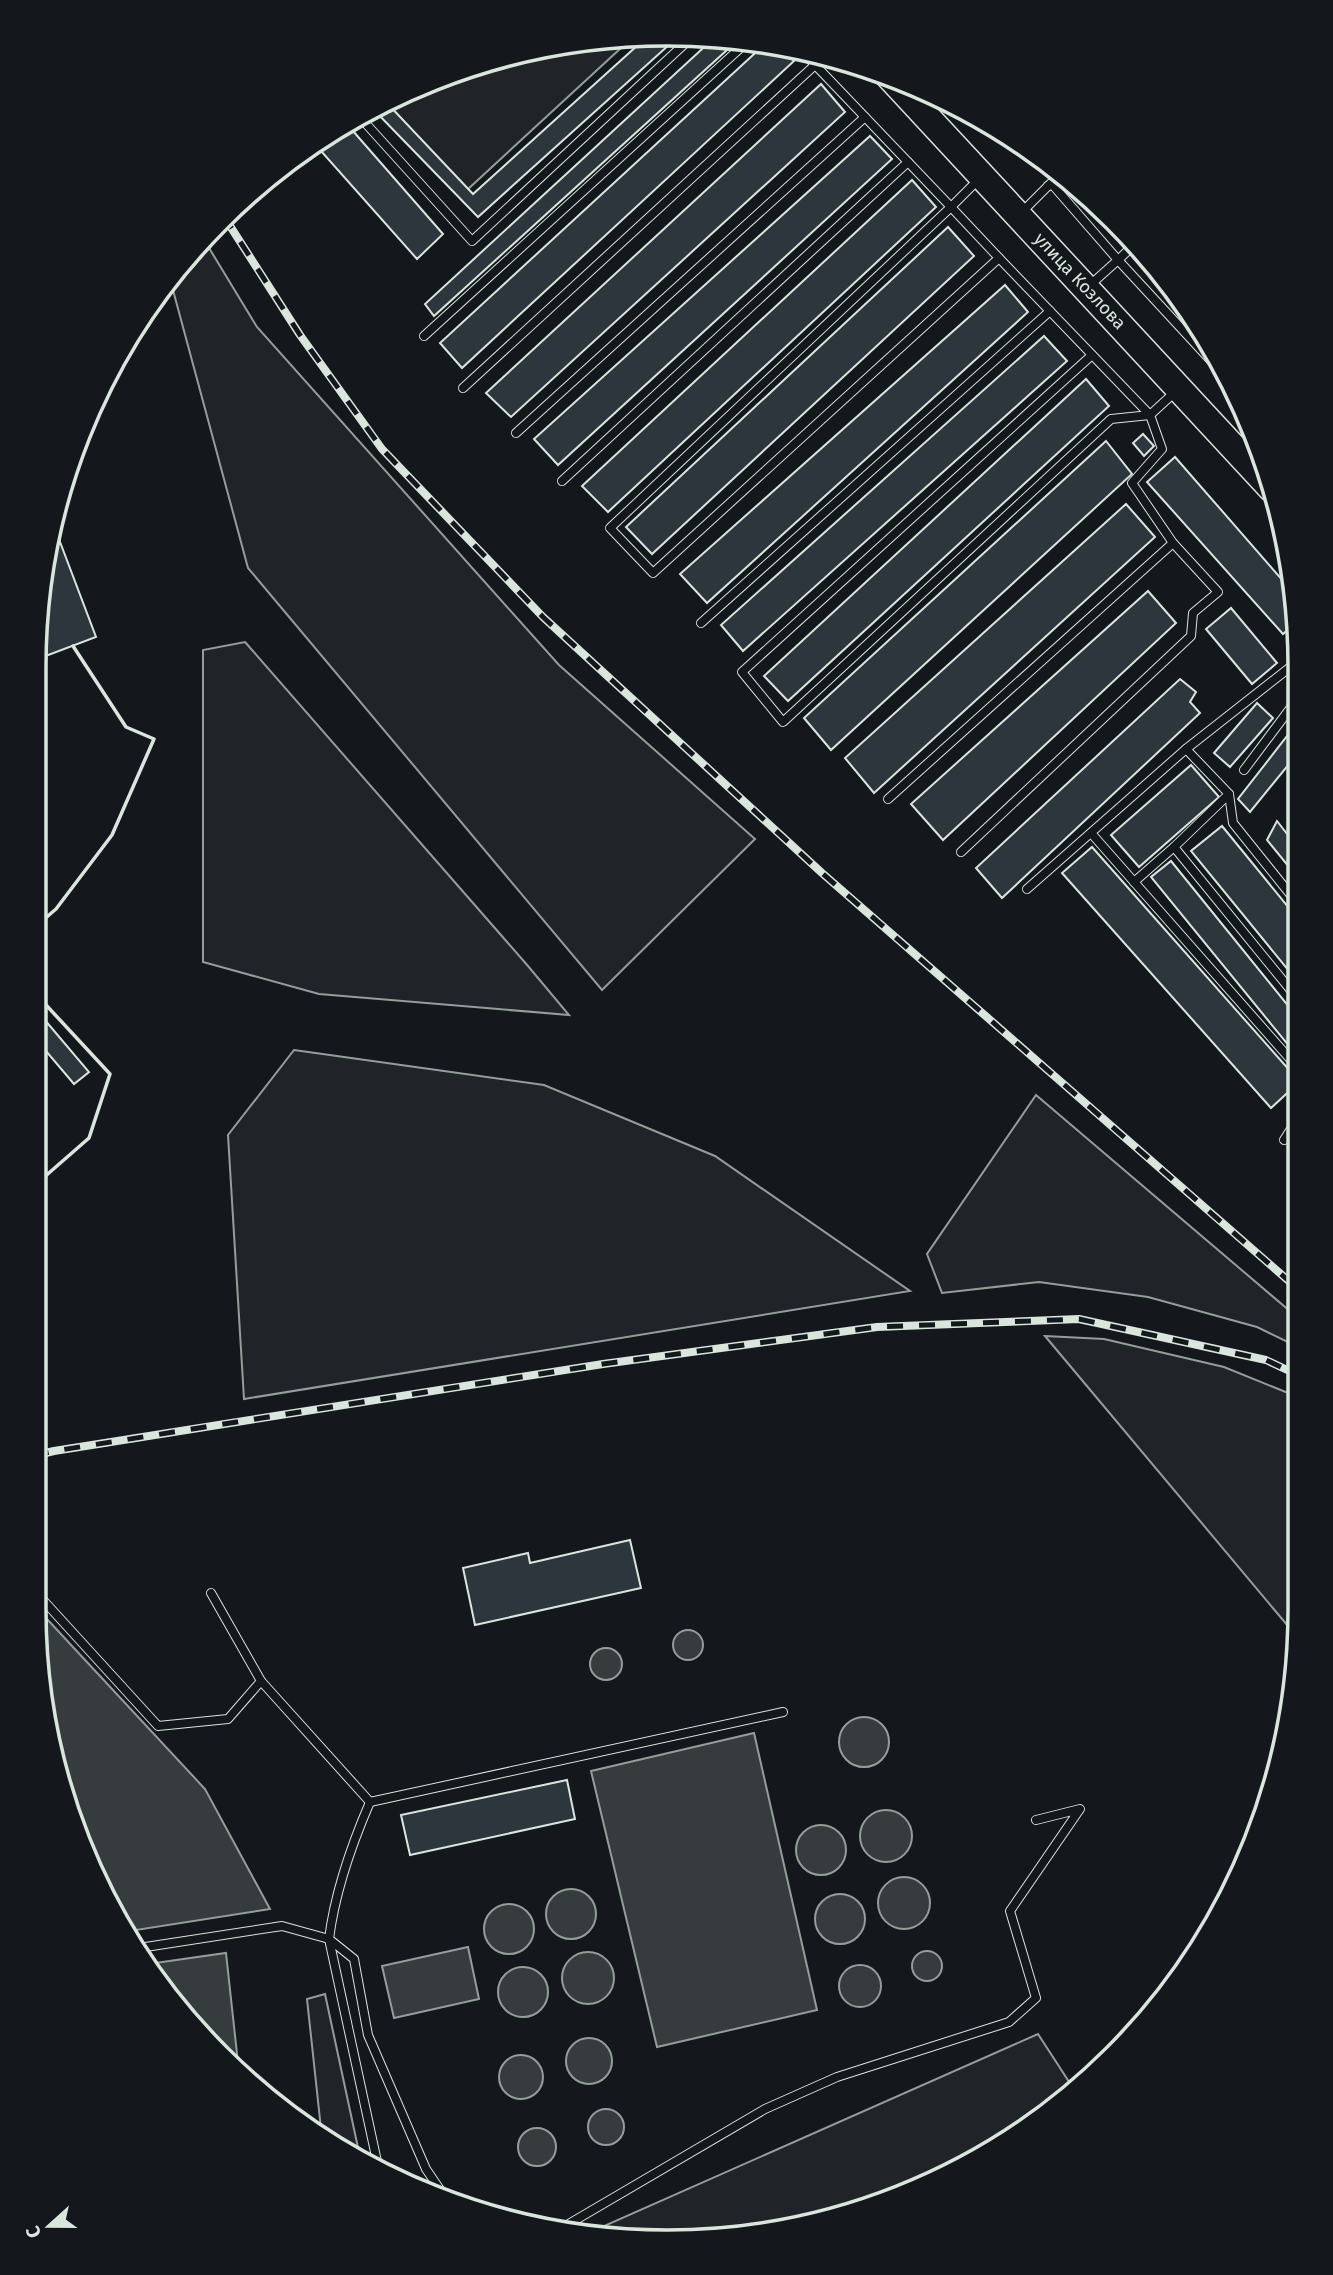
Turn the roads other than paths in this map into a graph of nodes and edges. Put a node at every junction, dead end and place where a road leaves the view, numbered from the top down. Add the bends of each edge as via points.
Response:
1 (682, 46) edge
2 (738, 50) edge
3 (815, 65) joint
4 (906, 94) edge
5 (865, 117) junction
6 (366, 124) edge
7 (908, 162) junction
8 (983, 176) junction
9 (1055, 182) edge
10 (1051, 183) junction
11 (951, 207) junction
12 (1019, 215) junction
13 (1128, 251) edge
14 (999, 258) junction
15 (1118, 260) junction
16 (1087, 289) junction
17 (1050, 311) junction
18 (424, 336) dead end
19 (1199, 348) edge
20 (1092, 355) junction
21 (463, 388) dead end
22 (1180, 388) junction
23 (1150, 415) junction
24 (516, 433) dead end
25 (1256, 472) edge
26 (562, 481) dead end
27 (1173, 543) junction
28 (701, 623) dead end
29 (1288, 669) edge
30 (1288, 711) edge
31 (1186, 749) junction
32 (1244, 770) dead end
33 (1229, 794) junction
34 (888, 799) dead end
35 (1091, 833) junction
36 (1174, 847) junction
37 (961, 852) dead end
38 (1134, 882) junction
39 (1027, 889) dead end
40 (1288, 892) edge
41 (1288, 987) edge
42 (1288, 1057) edge
43 (1288, 1134) edge
44 (1284, 1140) dead end
45 (211, 1593) dead end
46 (46, 1603) edge
47 (261, 1681) junction
48 (783, 1712) dead end
49 (370, 1801) junction
50 (1037, 1820) dead end
51 (329, 1939) junction
52 (146, 1947) edge
53 (377, 2157) edge
54 (437, 2185) edge
55 (572, 2222) edge

1 - 6 lane via 472,241
2 - 18 lane
3 - 5 lane
3 - 21 lane
4 - 8 main road, улица Козлова
5 - 7 lane
5 - 24 lane
7 - 11 lane
7 - 26 lane
8 - 11 lane
8 - 12 main road, улица Козлова
9 - 10 lane
10 - 12 lane
10 - 15 lane
11 - 14 lane
11 - 14 lane via 610,528 653,573
12 - 16 main road, улица Козлова
13 - 15 lane
14 - 17 lane
15 - 16 lane
15 - 19 lane
16 - 22 main road, улица Козлова
17 - 20 lane
17 - 28 lane
20 - 23 lane
20 - 23 lane via 742,672 783,722 1111,419
22 - 23 lane
22 - 25 main road, улица Козлова
23 - 27 lane via 1162,449 1132,483
27 - 34 lane
27 - 37 lane via 1218,592 1193,613 1191,636
29 - 31 lane
30 - 32 lane
31 - 33 lane
31 - 35 lane
33 - 36 lane
33 - 40 lane via 1233,823
35 - 38 lane
35 - 39 lane
36 - 38 lane
36 - 41 lane
38 - 42 lane
43 - 44 lane
45 - 47 lane
46 - 47 lane via 158,1726 228,1719
47 - 49 lane
48 - 49 lane
49 - 51 lane via 351,1846 332,1911
50 - 55 lane via 1080,1809 1010,1911 1036,1998 1009,2022 837,2077 765,2109
51 - 52 lane via 282,1926
51 - 53 lane
51 - 54 lane via 354,1959 368,2035

